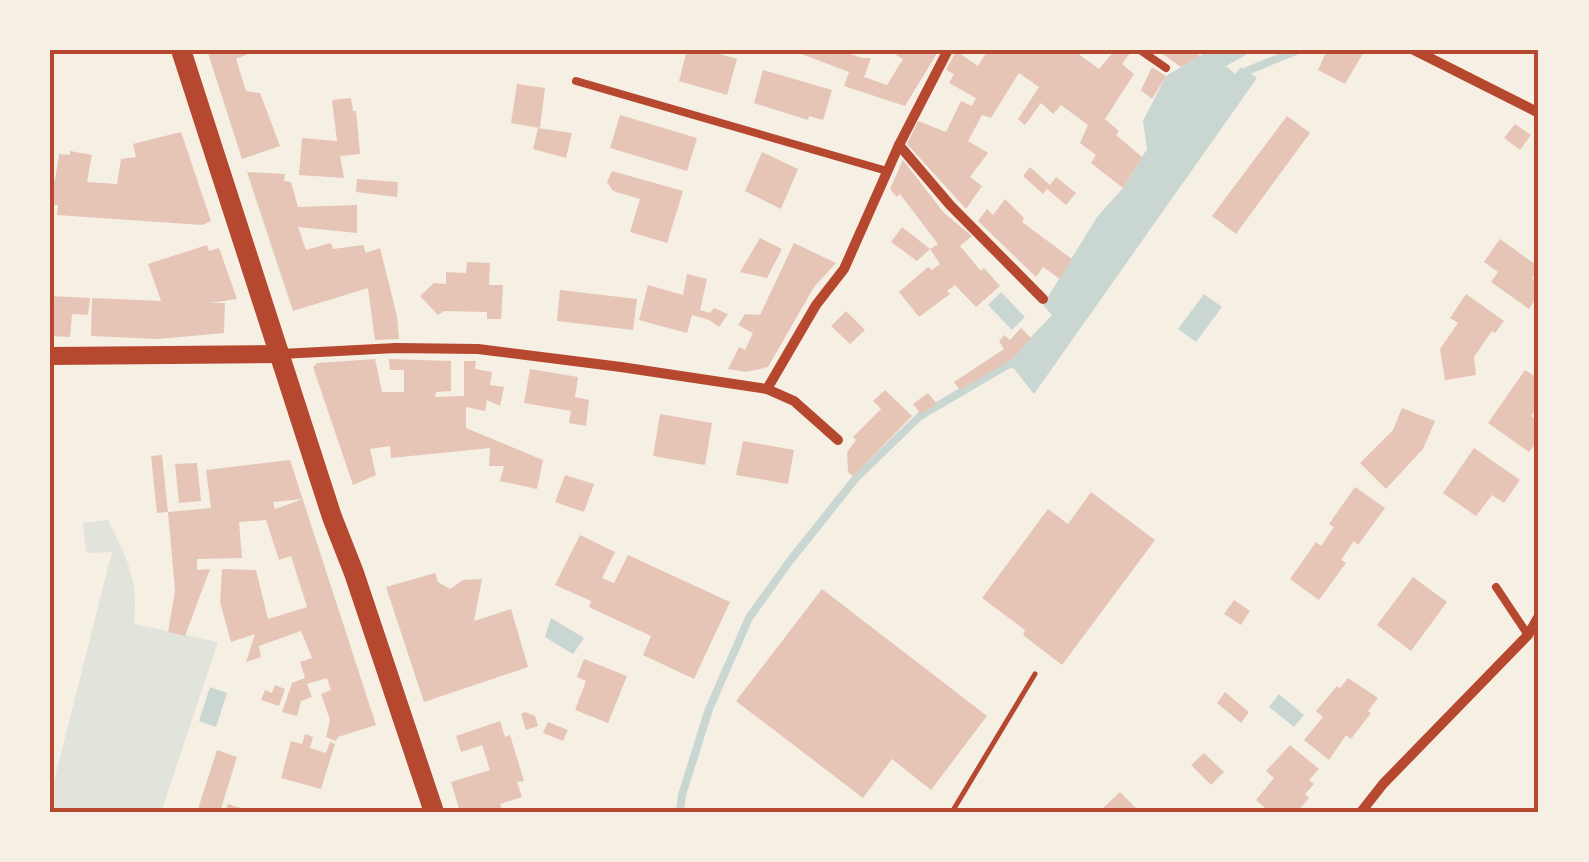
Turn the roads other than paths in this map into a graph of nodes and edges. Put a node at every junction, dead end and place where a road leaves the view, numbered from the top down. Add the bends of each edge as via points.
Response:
1 (181, 50) edge
2 (948, 50) edge
3 (1140, 50) edge
4 (1414, 50) edge
5 (1166, 68) dead end
6 (576, 81) dead end
7 (1539, 114) edge
8 (899, 145) junction
9 (888, 171) junction
10 (1044, 299) dead end
11 (280, 354) junction
12 (50, 356) edge
13 (767, 389) junction
14 (838, 440) dead end
15 (1496, 587) dead end
16 (1539, 616) edge
17 (1528, 635) junction
18 (434, 812) edge
19 (1361, 812) edge

1 - 11 main road
2 - 8 street
3 - 5 lane
4 - 7 street
6 - 9 lane
8 - 9 street
8 - 10 street
9 - 13 street via 844,269
11 - 12 street
11 - 13 street via 478,350
11 - 18 main road
13 - 14 street via 794,402
15 - 17 lane
16 - 17 street
17 - 19 street

